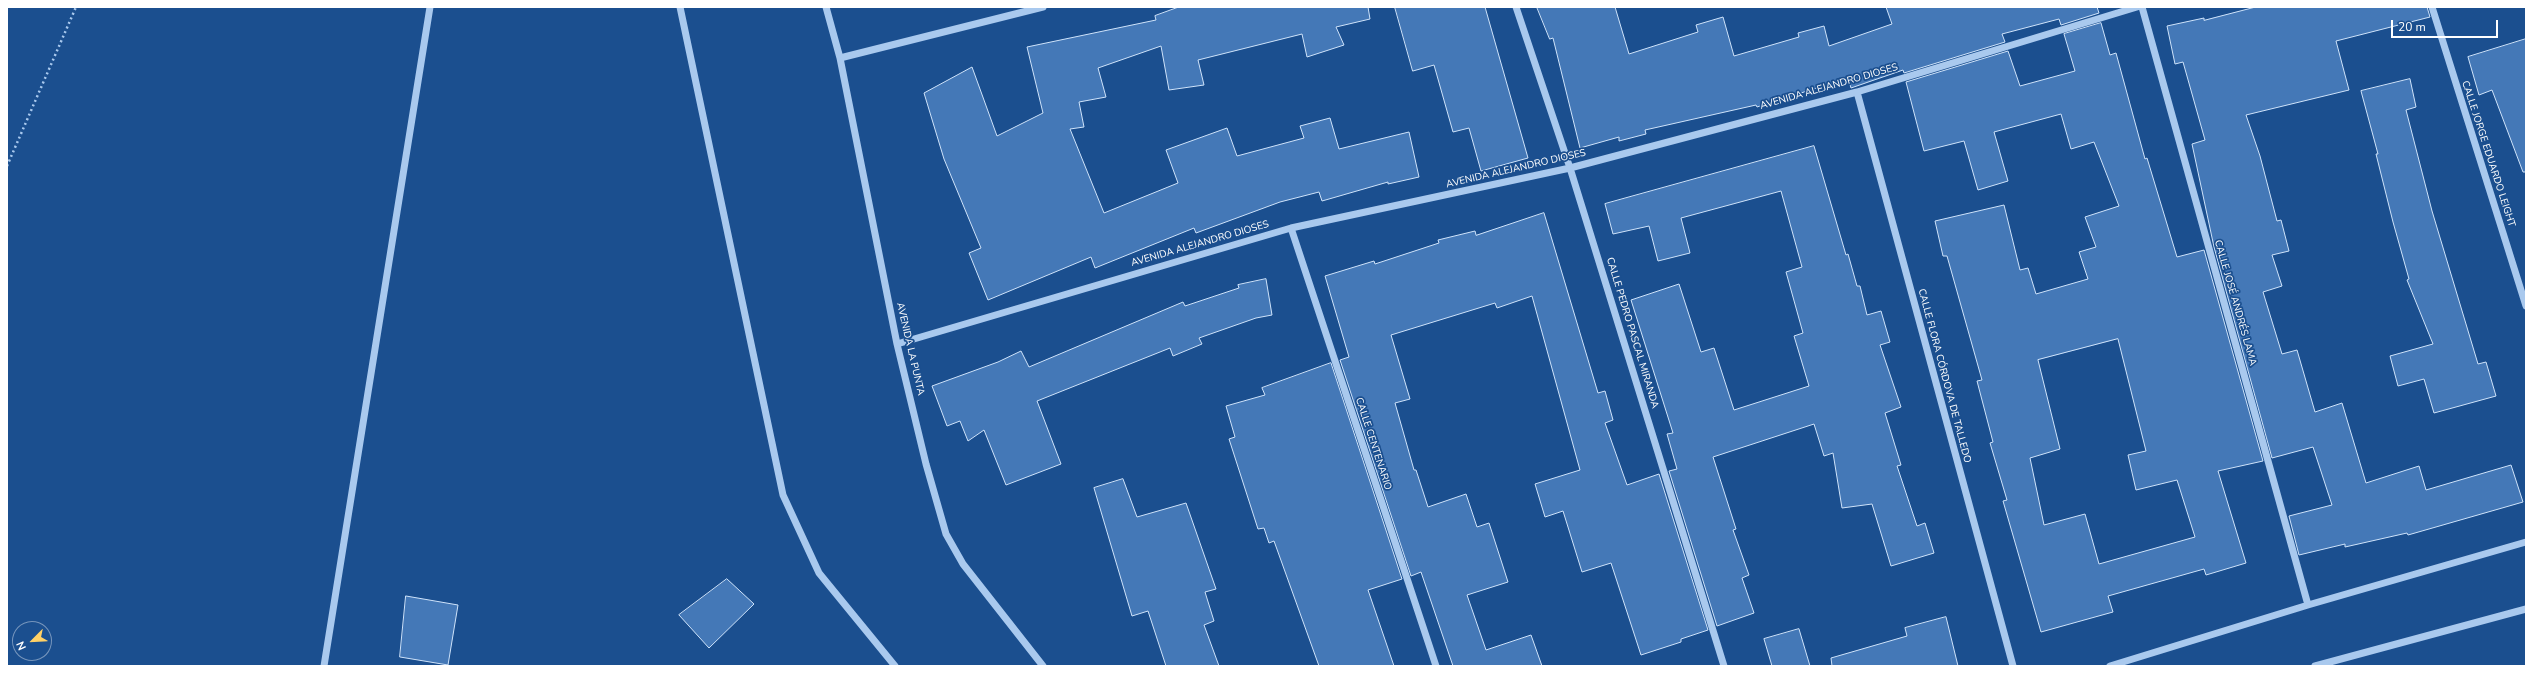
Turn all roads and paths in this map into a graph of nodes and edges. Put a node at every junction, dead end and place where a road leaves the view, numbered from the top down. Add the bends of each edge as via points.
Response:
1 (76, 7) edge
2 (430, 7) edge
3 (680, 7) edge
4 (826, 7) edge
5 (1043, 7) edge
6 (1516, 7) edge
7 (2137, 7) edge
8 (2142, 7) edge
9 (2432, 7) edge
10 (840, 58) junction
11 (1857, 92) junction
12 (7, 166) edge
13 (1570, 168) junction
14 (1291, 228) junction
15 (2526, 306) edge
16 (897, 344) junction
17 (2526, 542) edge
18 (2308, 605) junction
19 (2526, 609) edge
20 (324, 666) edge
21 (895, 666) edge
22 (1042, 666) edge
23 (1436, 666) edge
24 (1724, 666) edge
25 (2013, 666) edge
26 (2110, 666) edge
27 (2315, 666) edge

1 - 12 path
2 - 20 street
3 - 21 street via 783,495 819,573
4 - 10 street, AVENIDA LA PUNTA
5 - 10 street
6 - 13 street, CALLE PEDRO PASCAL MIRANDA
7 - 11 street, AVENIDA ALEJANDRO DIOSES
8 - 18 street, CALLE JOSÉ ANDRÉS LAMA
9 - 15 street, CALLE JORGE EDUARDO LEIGHT
10 - 16 street, AVENIDA LA PUNTA
11 - 13 street, AVENIDA ALEJANDRO DIOSES
11 - 25 street, CALLE FLORA CÓRDOVA DE TALLEDO
13 - 14 street, AVENIDA ALEJANDRO DIOSES
13 - 24 street, CALLE PEDRO PASCAL MIRANDA
14 - 16 street, AVENIDA ALEJANDRO DIOSES
14 - 23 street, CALLE CENTENARIO
16 - 22 street, AVENIDA LA PUNTA via 946,534 962,564
17 - 18 street
18 - 26 street
19 - 27 street

